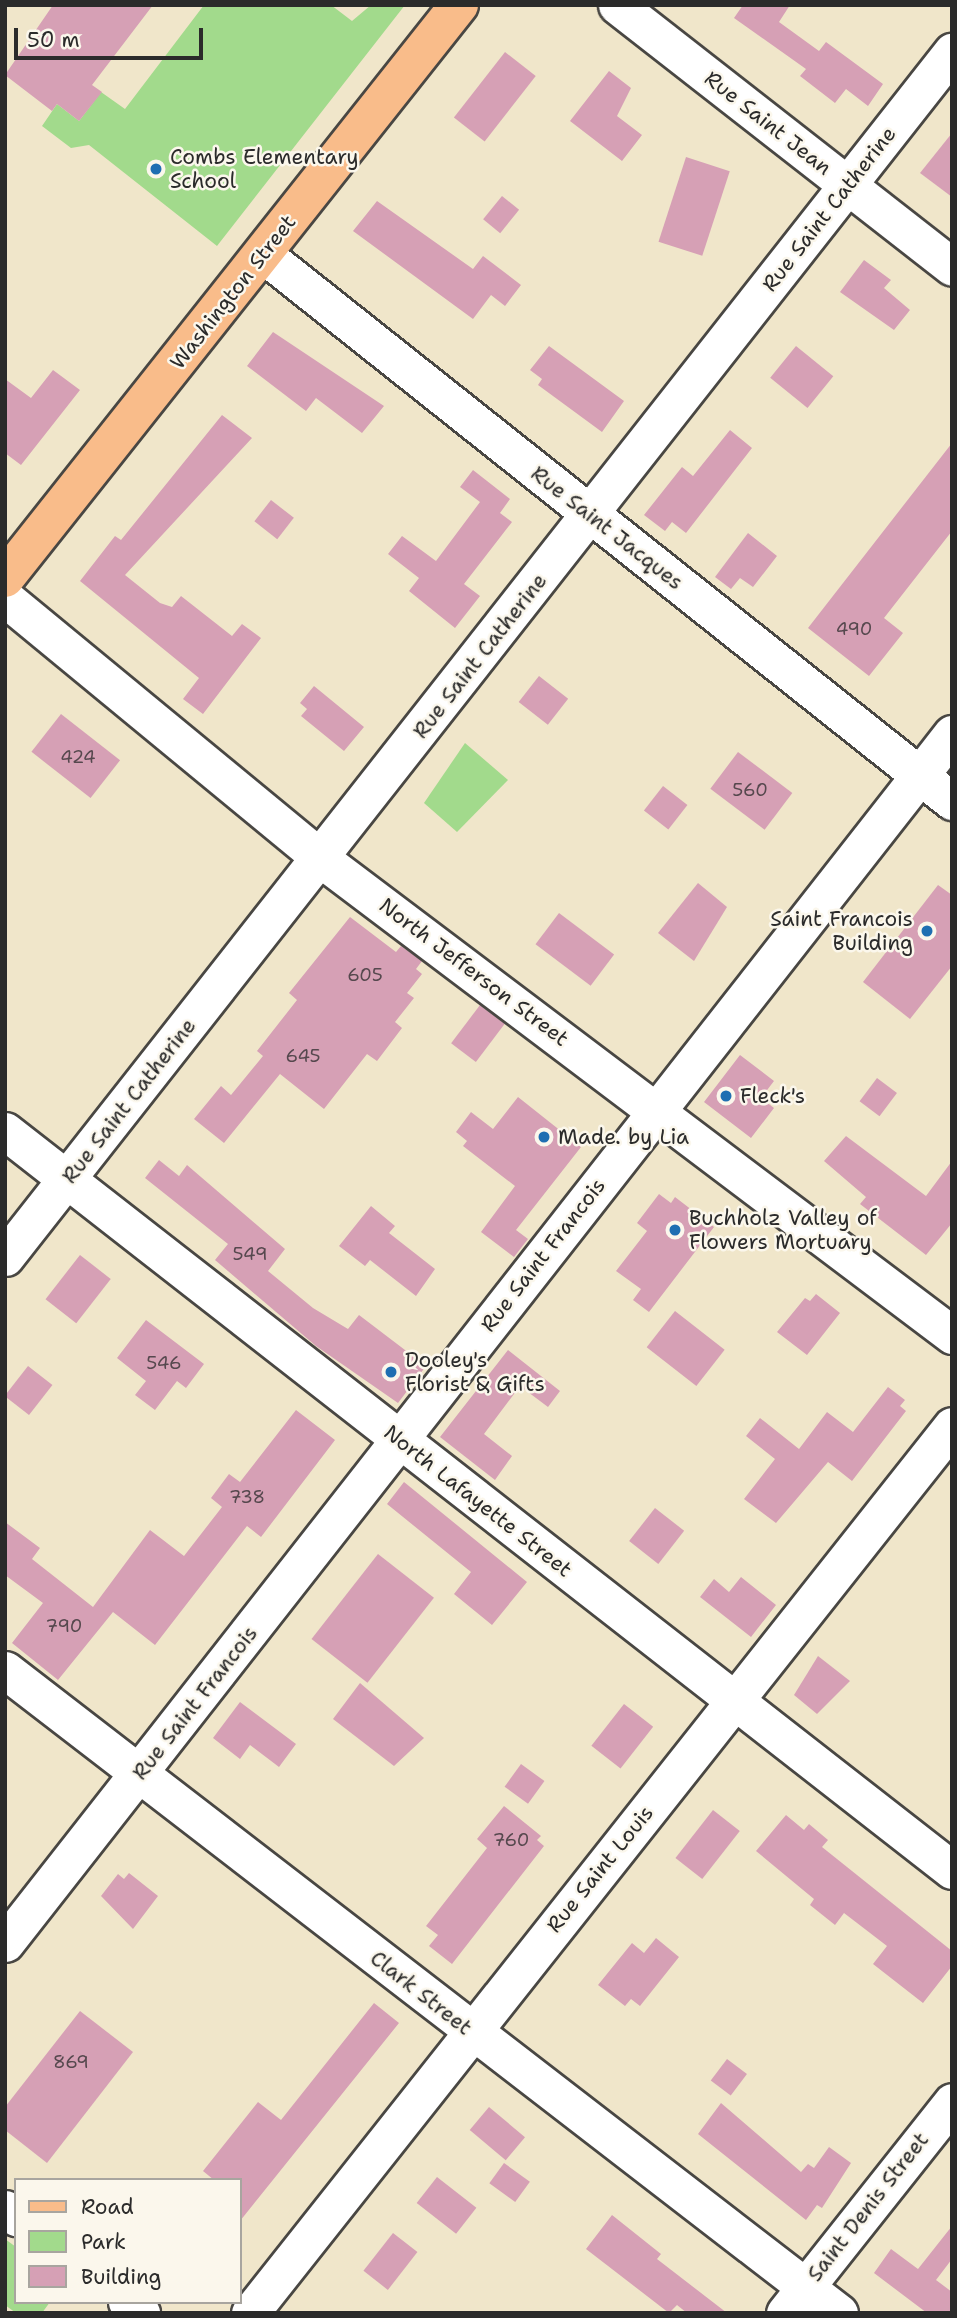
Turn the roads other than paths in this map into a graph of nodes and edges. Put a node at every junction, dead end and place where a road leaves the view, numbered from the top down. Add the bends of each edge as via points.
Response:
1 (459, 5) edge
2 (617, 5) edge
3 (952, 52) edge
4 (847, 185) junction
5 (263, 254) junction
6 (952, 267) edge
7 (591, 515) junction
8 (5, 578) edge
9 (5, 598) edge
10 (952, 734) edge
11 (920, 776) junction
12 (952, 801) edge
13 (320, 858) junction
14 (658, 1109) junction
15 (5, 1131) edge
16 (67, 1180) junction
17 (5, 1257) edge
18 (952, 1335) edge
19 (952, 1426) edge
20 (399, 1438) junction
21 (5, 1671) edge
22 (735, 1701) junction
23 (140, 1774) junction
24 (952, 1870) edge
25 (5, 1943) edge
26 (470, 2031) junction
27 (952, 2102) edge
28 (795, 2300) edge
29 (250, 2313) edge
30 (839, 2313) edge

1 - 5 main road, Washington Street
2 - 4 street, Rue Saint Jean
3 - 4 street, Rue Saint Catherine
4 - 6 street, Rue Saint Jean
4 - 7 street, Rue Saint Catherine
5 - 7 street, Rue Saint Jacques
5 - 8 main road, Washington Street
7 - 11 street, Rue Saint Jacques
7 - 13 street, Rue Saint Catherine
9 - 13 street, North Jefferson Street
10 - 11 street, Rue Saint Francois
11 - 12 street, Rue Saint Jacques
11 - 14 street, Rue Saint Francois
13 - 14 street, North Jefferson Street
13 - 16 street, Rue Saint Catherine
14 - 18 street, North Jefferson Street
14 - 20 street, Rue Saint Francois
15 - 16 street, North Lafayette Street
16 - 17 street, Rue Saint Catherine
16 - 20 street, North Lafayette Street
19 - 22 street, Rue Saint Louis
20 - 22 street, North Lafayette Street
20 - 23 street, Rue Saint Francois
21 - 23 street, Clark Street
22 - 24 street, North Lafayette Street
22 - 26 street, Rue Saint Louis
23 - 25 street, Rue Saint Francois
23 - 26 street, Clark Street
26 - 28 street, Clark Street
26 - 29 street, Rue Saint Louis
27 - 28 street, Saint Denis Street
28 - 30 street, Clark Street

